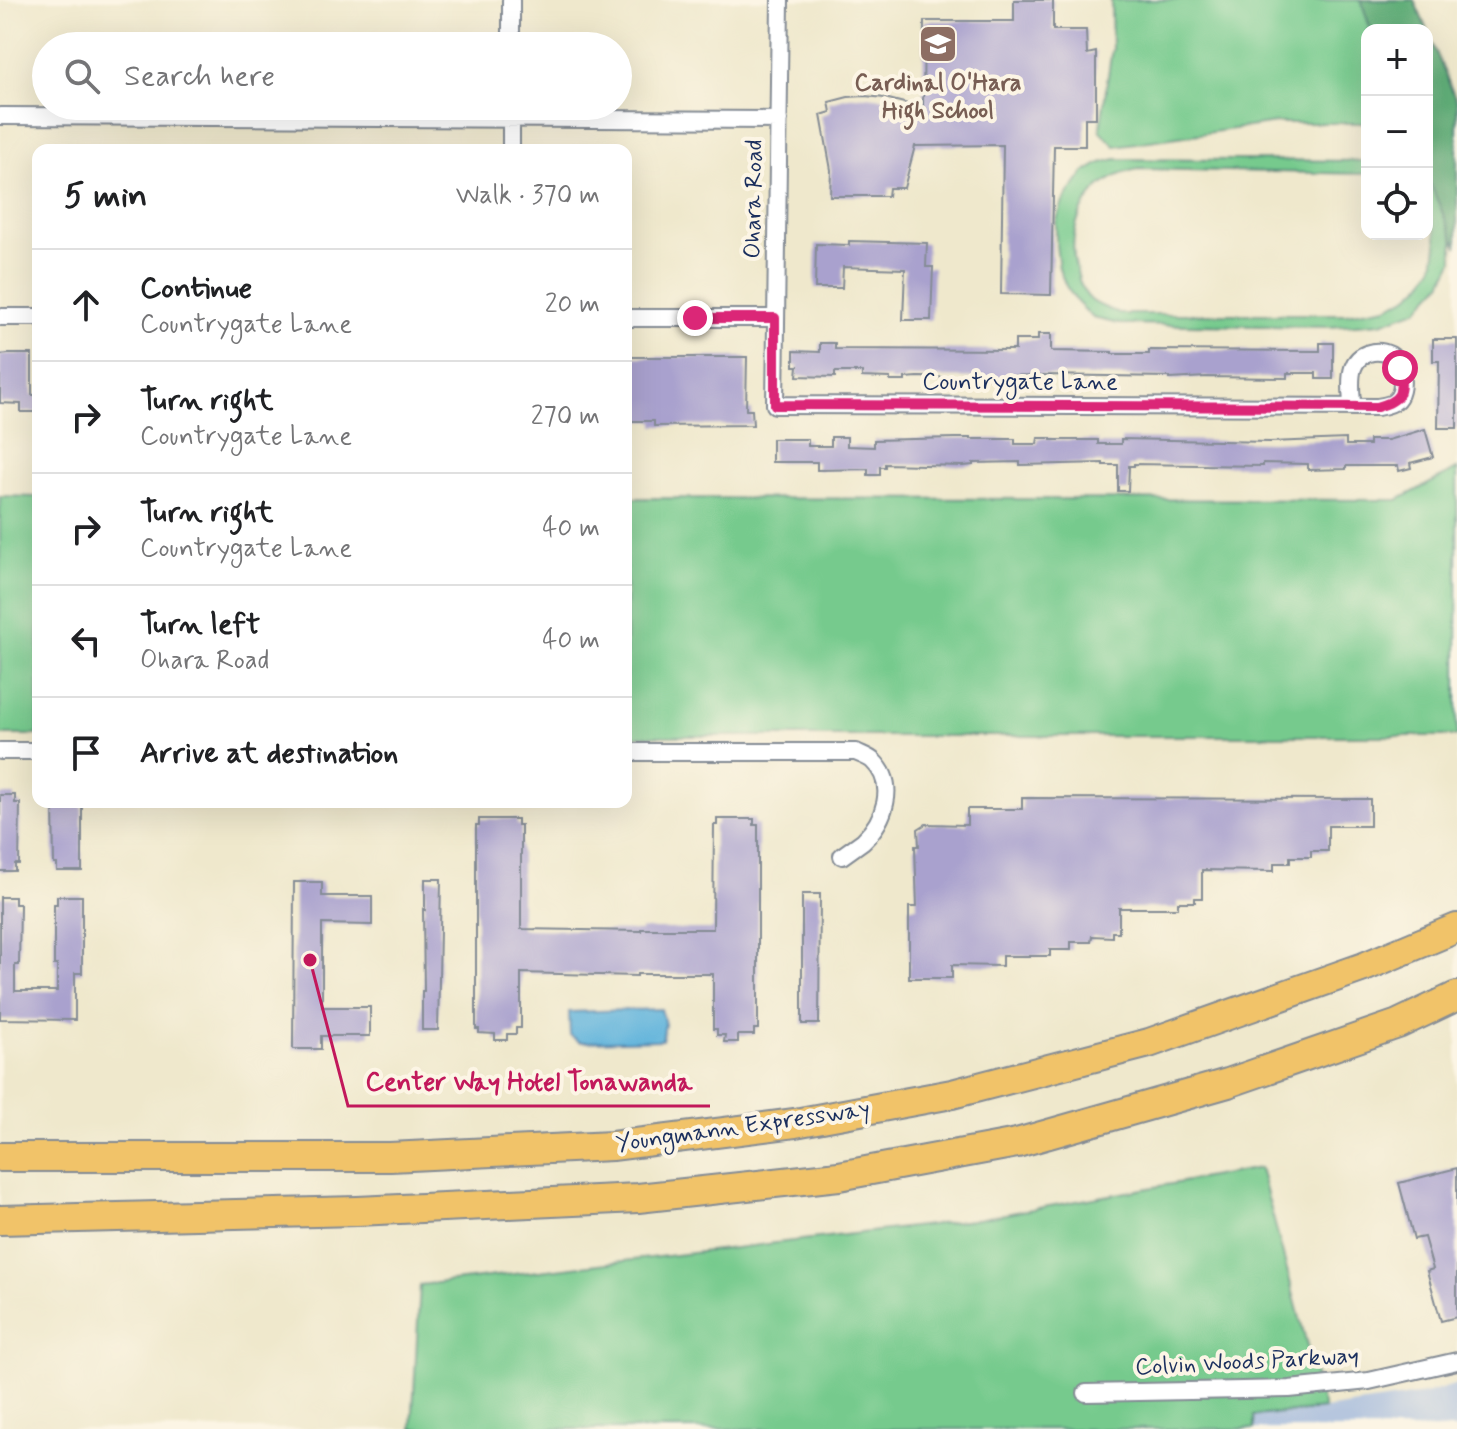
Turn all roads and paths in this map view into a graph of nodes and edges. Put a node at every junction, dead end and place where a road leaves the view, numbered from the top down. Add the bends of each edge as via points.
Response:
1 (511, 0) edge
2 (780, 0) edge
3 (511, 32) edge
4 (0, 116) edge
5 (32, 116) edge
6 (632, 116) edge
7 (511, 120) edge
8 (779, 120) junction
9 (511, 144) edge
10 (0, 317) edge
11 (32, 317) edge
12 (632, 318) edge
13 (775, 318) junction
14 (1352, 407) dead end
15 (0, 751) edge
16 (32, 751) edge
17 (632, 752) edge
18 (842, 856) dead end
19 (1457, 928) edge
20 (1457, 996) edge
21 (0, 1157) edge
22 (0, 1220) edge
23 (1457, 1361) edge
24 (1086, 1393) dead end

1 - 3 street
2 - 8 street, Ohara Road
4 - 5 street
6 - 8 street
7 - 9 street
8 - 13 street, Ohara Road
10 - 11 street
12 - 13 street
13 - 14 street, Countrygate Lane via 775,405
15 - 16 street
17 - 18 street via 856,752 882,773 887,799 879,820
19 - 21 highway, Youngmann Expressway via 1364,967 1149,1043 952,1094 795,1123 612,1146 390,1157
20 - 22 highway via 1398,1024 1228,1083 1017,1143 839,1176 638,1198
23 - 24 street, Colvin Woods Parkway via 1369,1381 1289,1389

